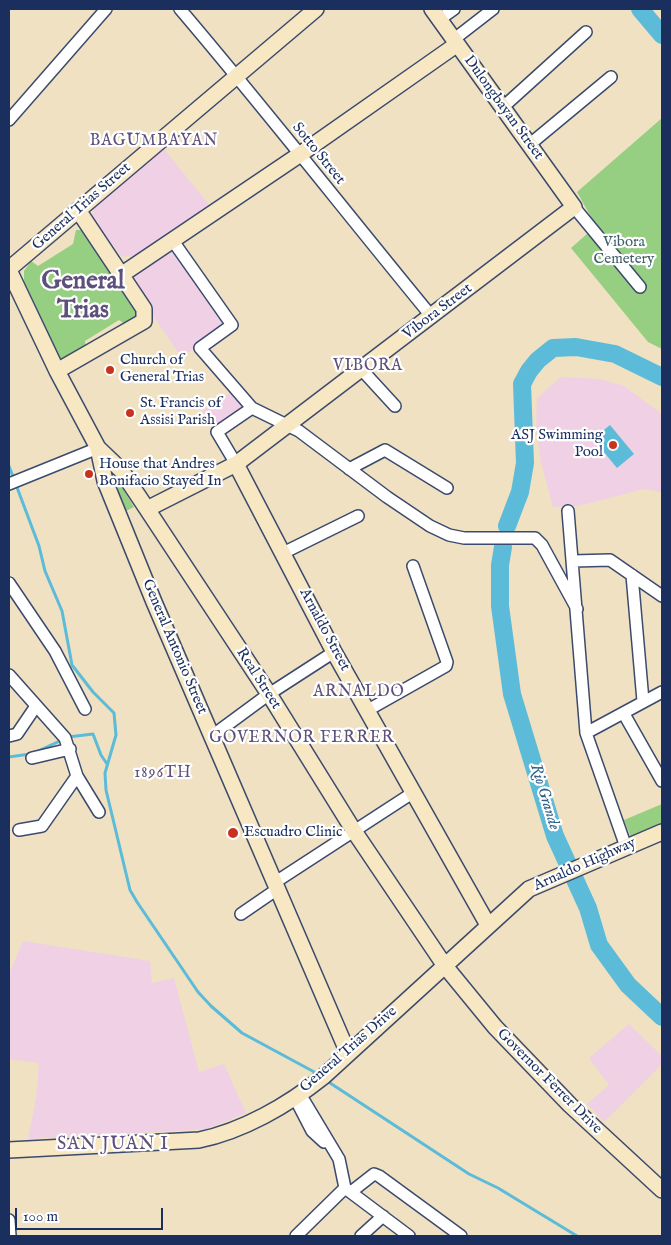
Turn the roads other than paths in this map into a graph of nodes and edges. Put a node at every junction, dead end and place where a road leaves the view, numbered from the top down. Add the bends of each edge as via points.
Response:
1 (106, 9) edge
2 (180, 9) edge
3 (316, 9) edge
4 (454, 9) edge
5 (493, 9) edge
6 (436, 14) edge
7 (586, 32) dead end
8 (455, 42) junction
9 (236, 74) junction
10 (611, 77) dead end
11 (502, 108) junction
12 (9, 120) edge
13 (529, 145) junction
14 (299, 155) junction
15 (574, 207) junction
16 (78, 210) junction
17 (173, 241) junction
18 (9, 270) edge
19 (121, 275) junction
20 (640, 287) dead end
21 (432, 317) junction
22 (362, 370) junction
23 (57, 371) junction
24 (395, 406) dead end
25 (252, 408) junction
26 (288, 426) junction
27 (98, 448) junction
28 (236, 464) junction
29 (349, 469) junction
30 (14, 481) edge
31 (446, 488) dead end
32 (147, 509) junction
33 (568, 511) dead end
34 (358, 516) dead end
35 (282, 553) junction
36 (574, 561) junction
37 (413, 566) dead end
38 (632, 575) junction
39 (9, 583) edge
40 (662, 596) edge
41 (577, 609) junction
42 (334, 652) junction
43 (9, 675) edge
44 (662, 692) edge
45 (269, 694) junction
46 (643, 701) junction
47 (36, 706) junction
48 (85, 709) dead end
49 (368, 710) junction
50 (624, 714) junction
51 (586, 733) junction
52 (9, 736) edge
53 (212, 736) junction
54 (70, 749) junction
55 (32, 758) dead end
56 (77, 776) junction
57 (662, 781) edge
58 (414, 792) junction
59 (99, 812) dead end
60 (19, 830) dead end
61 (354, 831) junction
62 (662, 832) edge
63 (626, 847) junction
64 (275, 887) junction
65 (241, 914) dead end
66 (488, 925) junction
67 (446, 966) junction
68 (348, 1053) junction
69 (298, 1096) junction
70 (9, 1150) edge
71 (348, 1190) junction
72 (662, 1190) edge
73 (383, 1216) junction
74 (9, 1220) edge
75 (10, 1236) edge
76 (296, 1236) edge
77 (361, 1236) edge
78 (410, 1236) edge
79 (461, 1236) edge

1 - 12 street
2 - 9 street, Sotto Street
3 - 9 main road, General Trias Street
4 - 6 street
5 - 8 street
6 - 8 main road, Dulongbayan Street
7 - 11 street
8 - 11 main road, Dulongbayan Street
8 - 14 main road
9 - 14 street, Sotto Street
9 - 16 main road, General Trias Street
10 - 13 street
11 - 13 main road, Dulongbayan Street
13 - 15 main road, Dulongbayan Street
14 - 17 main road
14 - 21 street, Sotto Street
15 - 20 street
15 - 21 main road, Vibora Street
16 - 18 main road, General Trias Street
16 - 19 main road
17 - 19 main road
17 - 25 street via 232,325 200,348
18 - 23 main road, General Antonio Street
19 - 23 main road via 144,309 144,321
21 - 22 main road, Vibora Street
22 - 24 street
22 - 26 main road, Vibora Street
23 - 27 main road, General Antonio Street
25 - 26 street
25 - 28 street via 217,432
26 - 28 main road, Vibora Street
26 - 29 street
27 - 30 street
27 - 32 main road, Real Street via 121,470
27 - 53 main road, General Antonio Street via 105,481
28 - 32 main road, Vibora Street
28 - 35 main road, Arnaldo Street
29 - 31 street via 385,450
29 - 41 street via 420,520 449,535 535,538
32 - 45 main road, Real Street
33 - 36 street
34 - 35 street
35 - 42 main road, Arnaldo Street
36 - 38 street via 610,560
36 - 41 street
37 - 49 street via 446,666
38 - 40 street
38 - 46 street
39 - 48 street via 55,651
41 - 51 street
42 - 45 street
42 - 49 main road, Arnaldo Street
43 - 47 street
44 - 46 street
45 - 53 street
45 - 61 main road, Real Street
46 - 50 street
47 - 52 street via 20,731
47 - 54 street via 62,733
49 - 58 main road, Arnaldo Street
50 - 51 street
50 - 57 street
51 - 63 street
53 - 64 main road, General Antonio Street
54 - 55 street
54 - 56 street
56 - 59 street
56 - 60 street via 42,826
58 - 61 street
58 - 66 main road, Arnaldo Street
61 - 64 street
61 - 67 main road, Real Street
62 - 63 main road, Arnaldo Highway
63 - 66 main road, Arnaldo Highway via 535,886
64 - 65 street
64 - 68 main road, General Antonio Street
66 - 67 main road, Arnaldo Highway
67 - 68 main road, General Trias Drive
67 - 72 main road, Governor Ferrer Drive via 494,1027 570,1105
68 - 69 main road, General Trias Drive
69 - 70 main road, General Trias Drive via 220,1136 199,1140
69 - 71 street via 312,1131 339,1159
71 - 73 street
71 - 76 street
71 - 79 street via 369,1176 379,1176
73 - 77 street
73 - 78 street
74 - 75 street

